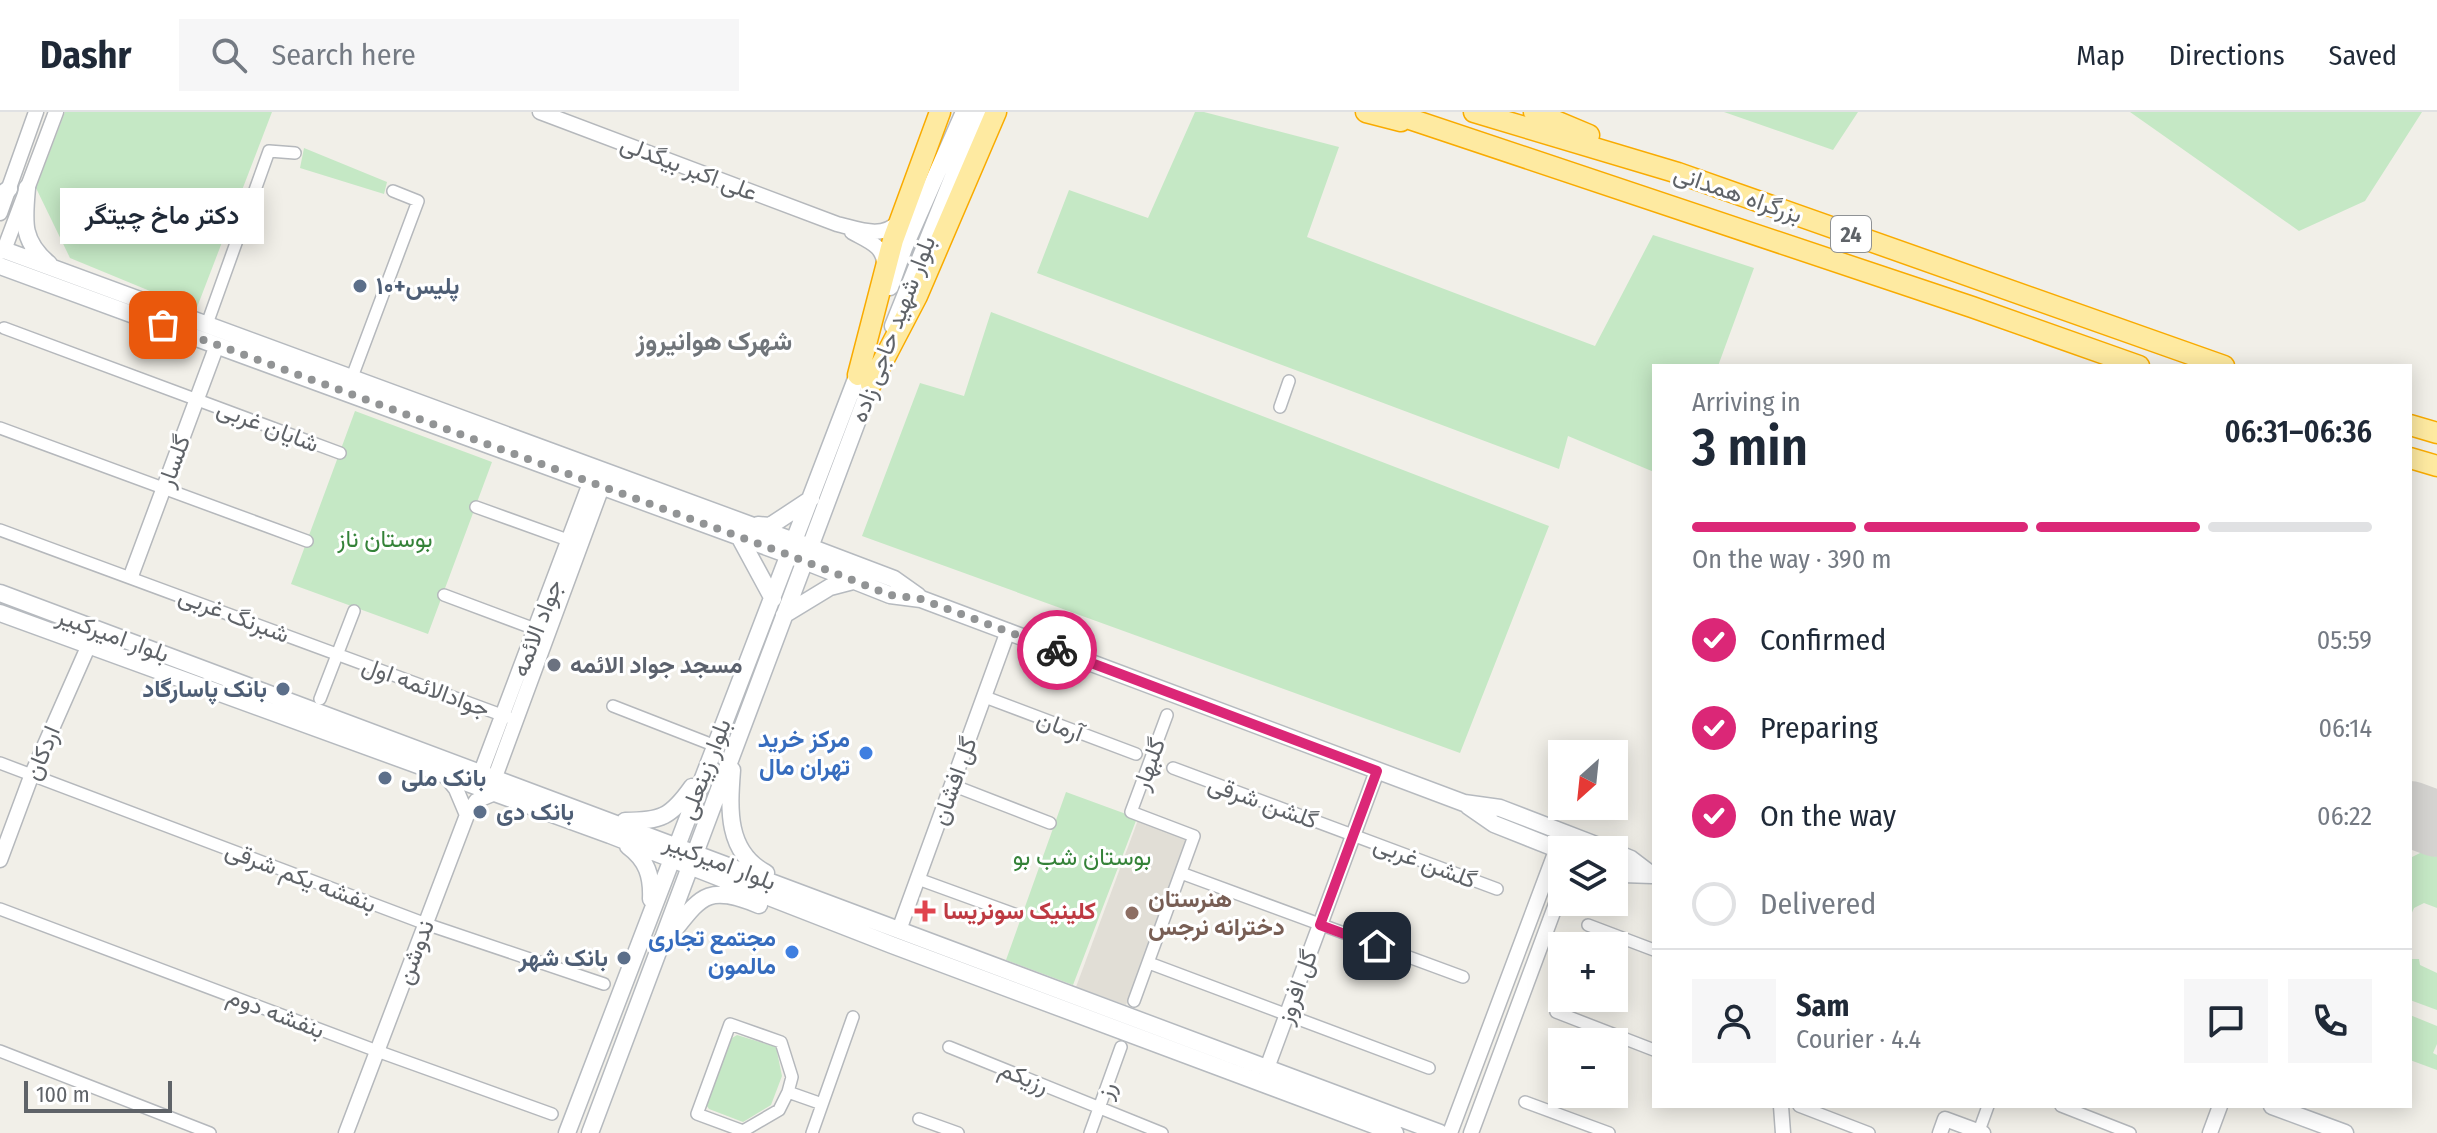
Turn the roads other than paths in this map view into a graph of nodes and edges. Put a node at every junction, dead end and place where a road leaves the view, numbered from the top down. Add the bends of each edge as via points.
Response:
1 (36, 112) edge
2 (56, 112) edge
3 (540, 112) edge
4 (943, 112) edge
5 (964, 112) edge
6 (979, 112) edge
7 (996, 112) edge
8 (1366, 112) edge
9 (1389, 112) edge
10 (1474, 112) edge
11 (1534, 112) edge
12 (1475, 139) junction
13 (295, 153) dead end
14 (1678, 173) junction
15 (27, 188) junction
16 (393, 191) dead end
17 (4, 192) edge
18 (0, 213) edge
19 (902, 217) junction
20 (837, 224) junction
21 (1, 257) edge
22 (56, 270) junction
23 (883, 277) junction
24 (207, 324) junction
25 (4, 328) dead end
26 (217, 345) junction
27 (2133, 364) edge
28 (2218, 364) edge
29 (352, 377) junction
30 (864, 380) junction
31 (1289, 381) dead end
32 (197, 399) junction
33 (1280, 407) dead end
34 (2412, 426) edge
35 (0, 428) edge
36 (2437, 433) edge
37 (340, 453) dead end
38 (2412, 459) edge
39 (2437, 466) edge
40 (596, 485) junction
41 (164, 488) junction
42 (812, 498) junction
43 (476, 507) dead end
44 (750, 525) junction
45 (0, 530) edge
46 (741, 540) junction
47 (307, 541) dead end
48 (575, 543) junction
49 (799, 551) junction
50 (131, 576) junction
51 (853, 581) junction
52 (0, 593) edge
53 (444, 595) dead end
54 (773, 599) junction
55 (921, 599) junction
56 (354, 611) dead end
57 (0, 613) edge
58 (784, 615) junction
59 (1008, 631) junction
60 (542, 632) junction
61 (88, 647) junction
62 (337, 655) junction
63 (985, 697) junction
64 (320, 699) dead end
65 (613, 706) dead end
66 (1167, 715) dead end
67 (509, 718) junction
68 (716, 740) junction
69 (734, 750) junction
70 (1136, 754) dead end
71 (0, 763) edge
72 (1173, 768) dead end
73 (1377, 771) junction
74 (32, 774) junction
75 (444, 774) junction
76 (490, 781) junction
77 (952, 785) junction
78 (1464, 803) junction
79 (467, 815) junction
80 (1050, 823) dead end
81 (612, 828) junction
82 (1563, 832) junction
83 (1353, 835) junction
84 (1562, 836) edge
85 (1568, 836) edge
86 (1548, 845) edge
87 (673, 852) junction
88 (1628, 858) edge
89 (693, 859) junction
90 (0, 860) edge
91 (1181, 873) junction
92 (1628, 874) edge
93 (1652, 875) edge
94 (1652, 876) edge
95 (918, 879) junction
96 (1548, 881) edge
97 (1497, 889) dead end
98 (807, 894) junction
99 (0, 909) edge
100 (1017, 915) dead end
101 (1552, 916) edge
102 (426, 924) junction
103 (1320, 925) junction
104 (1588, 925) dead end
105 (896, 937) junction
106 (641, 939) junction
107 (659, 949) junction
108 (1652, 949) edge
109 (1149, 963) junction
110 (1463, 977) dead end
111 (604, 984) dead end
112 (1134, 1001) dead end
113 (1556, 1012) dead end
114 (1287, 1014) junction
115 (853, 1017) dead end
116 (949, 1047) dead end
117 (1121, 1047) dead end
118 (1652, 1049) edge
119 (0, 1051) edge
120 (377, 1051) junction
121 (1267, 1068) junction
122 (1429, 1068) dead end
123 (788, 1092) junction
124 (1525, 1102) dead end
125 (822, 1104) junction
126 (1099, 1107) junction
127 (1781, 1108) edge
128 (1804, 1108) edge
129 (1987, 1108) edge
130 (2066, 1108) edge
131 (2219, 1108) edge
132 (2276, 1108) edge
133 (552, 1114) dead end
134 (597, 1114) junction
135 (919, 1119) dead end
136 (2318, 1128) edge
137 (1981, 1132) edge
138 (210, 1133) edge
139 (346, 1133) edge
140 (567, 1133) edge
141 (590, 1133) edge
142 (600, 1133) edge
143 (812, 1133) edge
144 (958, 1133) edge
145 (1090, 1133) edge
146 (1162, 1133) edge
147 (1395, 1133) edge
148 (1440, 1133) edge
149 (1450, 1133) edge
150 (1471, 1133) edge
151 (1609, 1133) edge
152 (1783, 1133) edge
153 (1869, 1133) edge
154 (1940, 1133) edge
155 (2130, 1133) edge
156 (2210, 1133) edge
157 (2345, 1133) edge

1 - 17 street
2 - 15 street
3 - 20 street, علی اکبر بیگدلی
4 - 19 highway
5 - 30 main road, بلوار شهید حاجی زاده via 904,248
6 - 30 main road, بلوار شهید حاجی زاده
7 - 30 highway via 917,296
8 - 12 highway
9 - 12 highway, بزرگراه همدانی / 24
10 - 14 highway, بزرگراه همدانی / 24
11 - 14 highway
12 - 27 highway, بزرگراه همدانی / 24
13 - 24 street via 269,151
14 - 28 highway, بزرگراه همدانی / 24
15 - 21 street
15 - 22 main road via 24,218 34,252
16 - 29 street via 418,201
17 - 18 street
19 - 20 street, علی اکبر بیگدلی via 884,231
19 - 23 highway
20 - 23 street, علی اکبر بیگدلی via 879,247 884,254
21 - 22 main road
21 - 26 main road
22 - 24 main road
23 - 30 highway
24 - 29 main road
25 - 32 street, شایان غربی
26 - 32 street, گلسار
26 - 40 main road
29 - 44 main road
30 - 42 main road, بلوار شهید حاجی زاده
30 - 49 main road, بلوار شهید حاجی زاده
31 - 33 street
32 - 37 street, شایان غربی
32 - 41 street, گلسار
34 - 36 highway
35 - 41 street
38 - 39 highway
40 - 46 main road
40 - 48 street, جواد الائمه
41 - 47 street
41 - 50 street, گلسار
42 - 44 main road via 770,526
42 - 49 main road, بلوار شهید حاجی زاده
43 - 48 street
44 - 49 main road
45 - 50 street, شبرنگ غربی
46 - 49 main road
46 - 54 main road
48 - 60 street, جواد الائمه
49 - 51 main road
49 - 54 main road, بلوار زینعلی
49 - 55 main road via 894,579
49 - 58 main road, بلوار زینعلی
50 - 62 street, شبرنگ غربی
51 - 55 main road via 890,595
51 - 58 main road via 830,587
52 - 76 main road, بلوار امیرکبیر
53 - 60 street
54 - 68 main road, بلوار زینعلی
55 - 59 main road
56 - 62 street
57 - 61 main road, بلوار امیرکبیر
58 - 69 main road, بلوار زینعلی
59 - 63 street, گل افشان
59 - 73 main road
60 - 67 street, جواد الائمه
61 - 74 street, اردکان
61 - 75 main road, بلوار امیرکبیر
62 - 64 street
62 - 67 street, جوادالائمه اول
63 - 70 street, آرمان
63 - 77 street, گل افشان
65 - 68 street
66 - 91 street, گلبهار via 1131,812 1194,836
67 - 76 street, جواد الائمه
68 - 81 main road via 691,789 672,811 654,821
68 - 87 main road, بلوار زینعلی
69 - 89 main road, بلوار زینعلی
69 - 98 main road via 730,814 742,853 760,870
71 - 74 street, بنفشه یکم شرقی
72 - 83 street, گلشن شرقی
73 - 78 main road
73 - 83 street, گل افروز
74 - 90 street, اردکان
74 - 102 street, بنفشه یکم شرقی
75 - 76 main road, بلوار امیرکبیر
75 - 79 street
76 - 79 street
76 - 81 main road, بلوار امیرکبیر
77 - 80 street
77 - 95 street, گل افشان
78 - 82 main road via 1500,808
78 - 86 main road via 1494,824
79 - 102 street, ندوشن
81 - 87 main road, بلوار امیرکبیر
81 - 106 main road via 645,862 651,879
82 - 84 street
82 - 85 main road
83 - 97 street, گلشن غربی
83 - 103 street, گل افروز
87 - 89 main road, بلوار امیرکبیر
87 - 106 main road, بلوار زینعلی
88 - 93 main road
89 - 98 main road, بلوار امیرکبیر
89 - 105 main road, بلوار امیرکبیر
89 - 107 main road, بلوار زینعلی
91 - 103 street
91 - 109 street
92 - 94 main road
95 - 100 street
95 - 105 street, گل افشان
96 - 149 street
98 - 105 main road, بلوار امیرکبیر
99 - 120 street, بنفشه دوم
101 - 150 street
102 - 111 street, بنفشه یکم شرقی
102 - 120 street, ندوشن
103 - 110 street
103 - 114 street, گل افروز
104 - 108 street
105 - 107 main road via 808,924 723,893 697,903
105 - 121 main road, بلوار امیرکبیر
105 - 147 main road, بلوار امیرکبیر
106 - 140 main road, بلوار زینعلی
107 - 134 main road, بلوار زینعلی
109 - 112 street
109 - 114 street
113 - 118 street
114 - 121 street, گل افروز
114 - 122 street
115 - 125 street
116 - 126 street, رزیکم
117 - 126 street, رز
119 - 138 street
120 - 133 street, بنفشه دوم
120 - 139 street, ندوشن
121 - 148 main road, بلوار امیرکبیر
123 - 123 street via 779,1110 743,1131 697,1114 730,1024 781,1042 792,1077
123 - 125 street
124 - 151 street
125 - 143 street
126 - 145 street, رز
126 - 146 street, رزیکم
127 - 152 street
128 - 153 street
129 - 137 street
130 - 155 street
131 - 156 street
132 - 136 main road
134 - 141 main road, بلوار زینعلی
134 - 142 main road
135 - 144 street
136 - 157 main road
137 - 154 street via 1945,1119

